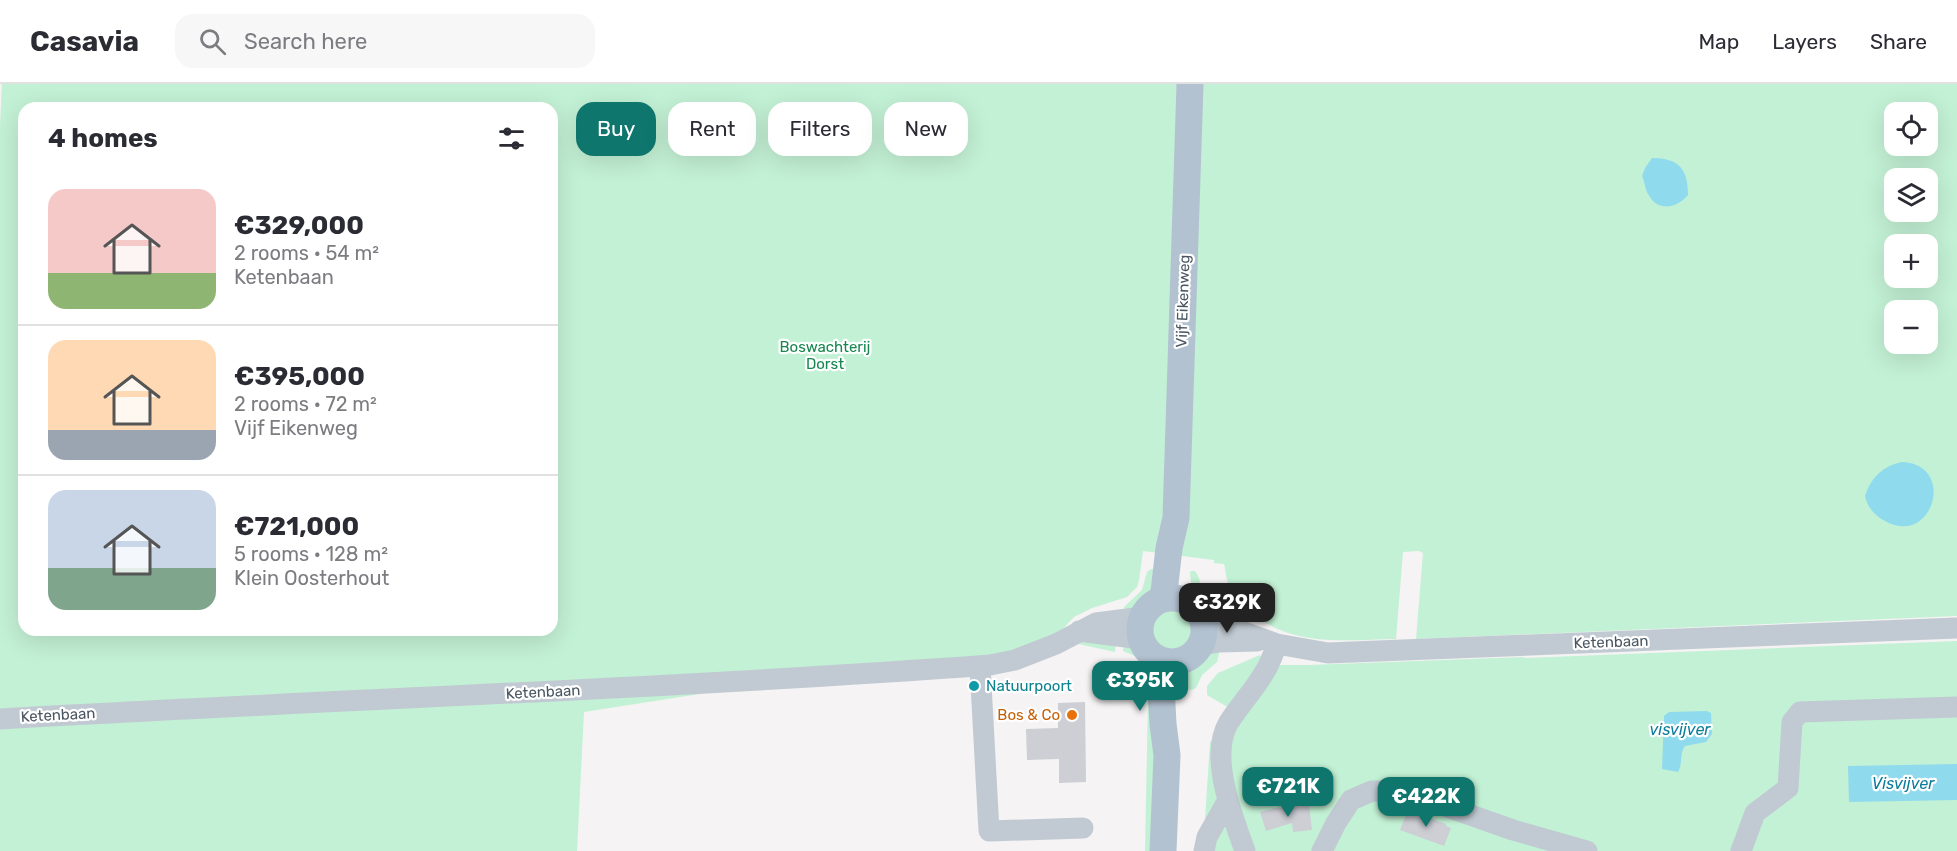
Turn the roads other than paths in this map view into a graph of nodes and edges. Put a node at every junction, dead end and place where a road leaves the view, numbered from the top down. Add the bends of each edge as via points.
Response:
1 (1190, 84) edge
2 (1957, 628) edge
3 (1172, 630) junction
4 (1272, 642) junction
5 (980, 666) junction
6 (1957, 706) edge
7 (0, 719) edge
8 (1228, 800) junction
9 (1083, 828) dead end
10 (1163, 851) edge
11 (1204, 851) edge
12 (1245, 851) edge
13 (1322, 851) edge
14 (1587, 851) edge
15 (1742, 851) edge

1 - 3 main road, Vijf Eikenweg via 1176,518 1164,592
2 - 4 street, Ketenbaan via 1328,653
3 - 4 street, Ketenbaan via 1224,642
3 - 5 street, Ketenbaan via 1105,620 1015,660
3 - 10 main road, Vijf Eikenweg via 1160,666 1167,755
4 - 8 street via 1264,673 1227,724 1222,741
5 - 7 street, Ketenbaan
5 - 9 street via 989,831
6 - 15 street via 1800,712 1792,722 1788,788 1755,813
8 - 11 street
8 - 12 street
13 - 14 street via 1351,800 1372,791 1402,791

